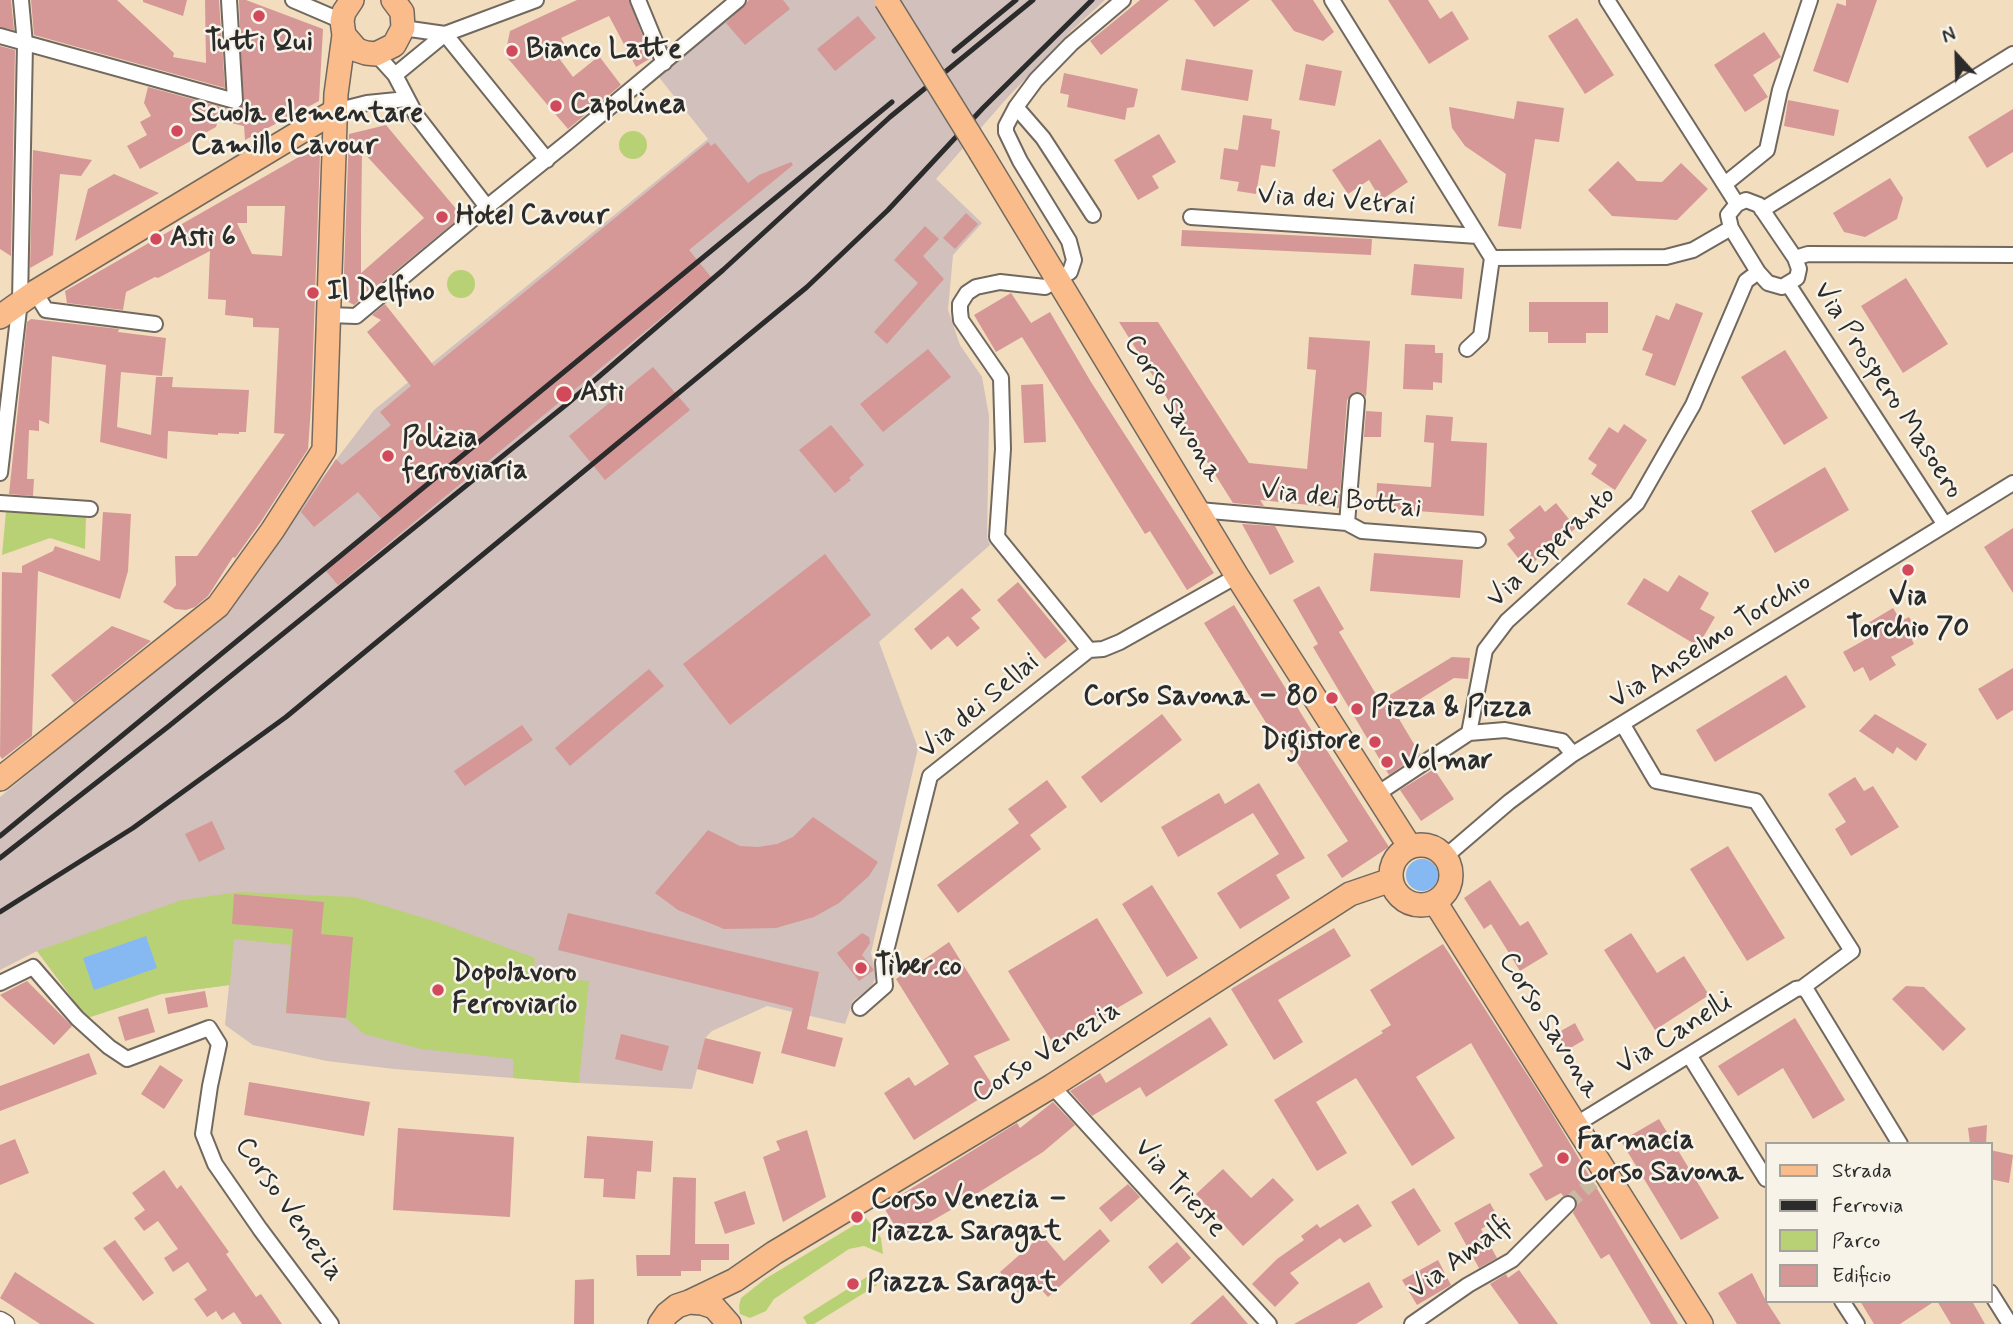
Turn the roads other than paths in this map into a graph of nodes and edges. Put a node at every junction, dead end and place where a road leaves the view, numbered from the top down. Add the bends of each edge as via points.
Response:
1 (21, 0) edge
2 (229, 0) edge
3 (293, 0) edge
4 (352, 0) edge
5 (536, 0) edge
6 (638, 0) edge
7 (737, 0) edge
8 (886, 0) edge
9 (1123, 0) edge
10 (1332, 0) edge
11 (1607, 0) edge
12 (1810, 0) edge
13 (403, 10) edge
14 (343, 28) junction
15 (445, 34) junction
16 (0, 36) edge
17 (25, 44) junction
18 (371, 54) junction
19 (2013, 54) edge
20 (664, 63) junction
21 (395, 75) junction
22 (407, 100) junction
23 (335, 103) junction
24 (1016, 107) junction
25 (547, 160) junction
26 (1725, 184) junction
27 (1737, 204) junction
28 (487, 207) junction
29 (1762, 210) junction
30 (1093, 215) dead end
31 (1191, 217) dead end
32 (1731, 228) junction
33 (1478, 236) junction
34 (2013, 255) edge
35 (1492, 257) junction
36 (1795, 258) junction
37 (1758, 272) junction
38 (1059, 280) junction
39 (1788, 284) junction
40 (27, 296) junction
41 (329, 315) junction
42 (0, 317) edge
43 (155, 324) dead end
44 (1467, 349) dead end
45 (1357, 401) dead end
46 (0, 473) edge
47 (2013, 484) edge
48 (0, 503) edge
49 (90, 509) dead end
50 (1199, 510) junction
51 (1347, 523) junction
52 (1945, 526) junction
53 (1478, 540) dead end
54 (1237, 576) junction
55 (1089, 650) junction
56 (1623, 725) junction
57 (1469, 733) junction
58 (1573, 754) junction
59 (0, 779) edge
60 (1377, 794) junction
61 (1410, 847) junction
62 (1446, 856) junction
63 (1391, 880) junction
64 (1435, 902) junction
65 (0, 983) edge
66 (1802, 988) junction
67 (860, 1008) dead end
68 (1689, 1055) junction
69 (1052, 1086) junction
70 (1575, 1125) junction
71 (1899, 1142) edge
72 (1764, 1176) edge
73 (1568, 1204) tunnel mouth
74 (735, 1280) junction
75 (1992, 1295) edge
76 (689, 1302) junction
77 (1843, 1303) edge
78 (726, 1319) edge
79 (0, 1321) edge
80 (5, 1324) edge
81 (331, 1324) edge
82 (660, 1324) edge
83 (1269, 1324) edge
84 (1412, 1324) edge
85 (1701, 1324) edge
86 (1857, 1324) edge
87 (2010, 1324) edge

1 - 17 street
2 - 17 street via 235,102
3 - 14 street
4 - 14 main road via 344,12
5 - 15 street
6 - 20 street
7 - 20 street
8 - 38 main road, Corso Savona, bridge
9 - 24 street via 1071,44
10 - 33 street
11 - 26 street
12 - 26 street via 1780,90 1767,150
13 - 15 street
13 - 18 main road via 394,46
14 - 18 main road via 357,50
14 - 23 main road
15 - 21 street
15 - 25 street
16 - 17 street
17 - 40 street
18 - 21 street
18 - 23 main road
19 - 29 street
20 - 25 street
21 - 22 street
22 - 23 street
22 - 28 street
23 - 40 main road
23 - 41 main road
24 - 30 street via 1043,138
24 - 38 street via 1006,132 1069,241 1074,260 1070,272
25 - 28 street
26 - 27 street
27 - 29 street via 1746,200
27 - 32 street via 1728,215
28 - 41 street via 356,316
29 - 36 street
31 - 33 street, Via dei Vetrai
32 - 35 street via 1693,250 1666,257
32 - 37 street
33 - 35 street
34 - 36 street via 1808,254
35 - 44 street via 1481,336
36 - 39 street via 1797,278
37 - 39 street via 1775,286
37 - 57 street, Via Esperanto via 1746,281 1693,405 1637,503 1507,621 1485,650
38 - 50 main road, Corso Savona
38 - 55 street via 1045,287 987,283 967,293 960,311 961,320 1001,378 1003,449 997,537
39 - 52 street, Via Prospero Masoero
40 - 42 main road
40 - 43 street via 46,310
40 - 46 street
41 - 59 main road via 324,450 272,531 218,606
45 - 51 street
47 - 52 street, Via Anselmo Torchio
48 - 49 street
50 - 51 street, Via dei Bottai
50 - 54 main road, Corso Savona
51 - 53 street, Via dei Bottai via 1362,531
52 - 56 street, Via Anselmo Torchio
54 - 55 street, Via dei Sellai via 1119,642
54 - 60 main road, Corso Savona
55 - 67 street, Via dei Sellai via 930,776 883,963 885,986
56 - 58 street, Via Anselmo Torchio
56 - 66 street, Via Canelli via 1656,781 1756,801 1852,951
57 - 58 street via 1505,730 1562,741
57 - 60 street
58 - 62 street, Via Anselmo Torchio
60 - 61 main road, Corso Savona
61 - 62 main road via 1429,845
61 - 63 main road via 1395,860
62 - 64 main road via 1451,882
63 - 64 main road via 1407,902
63 - 69 main road, Corso Venezia via 1350,894
64 - 70 main road, Corso Savona
65 - 81 street, Corso Venezia via 33,967 77,1018 127,1059 209,1028 219,1044 203,1134 215,1164
66 - 68 street, Via Canelli
66 - 71 street
68 - 70 street, Via Canelli
68 - 72 street
69 - 74 main road, Corso Venezia
69 - 83 street, Via Trieste
70 - 85 main road, Corso Savona via 1598,1177
73 - 84 street, Via Amalfi via 1512,1260
74 - 76 main road, Corso Venezia
74 - 78 main road
75 - 87 street
76 - 78 main road via 714,1307
76 - 82 main road, Corso Venezia via 677,1306
77 - 86 street
79 - 80 street

